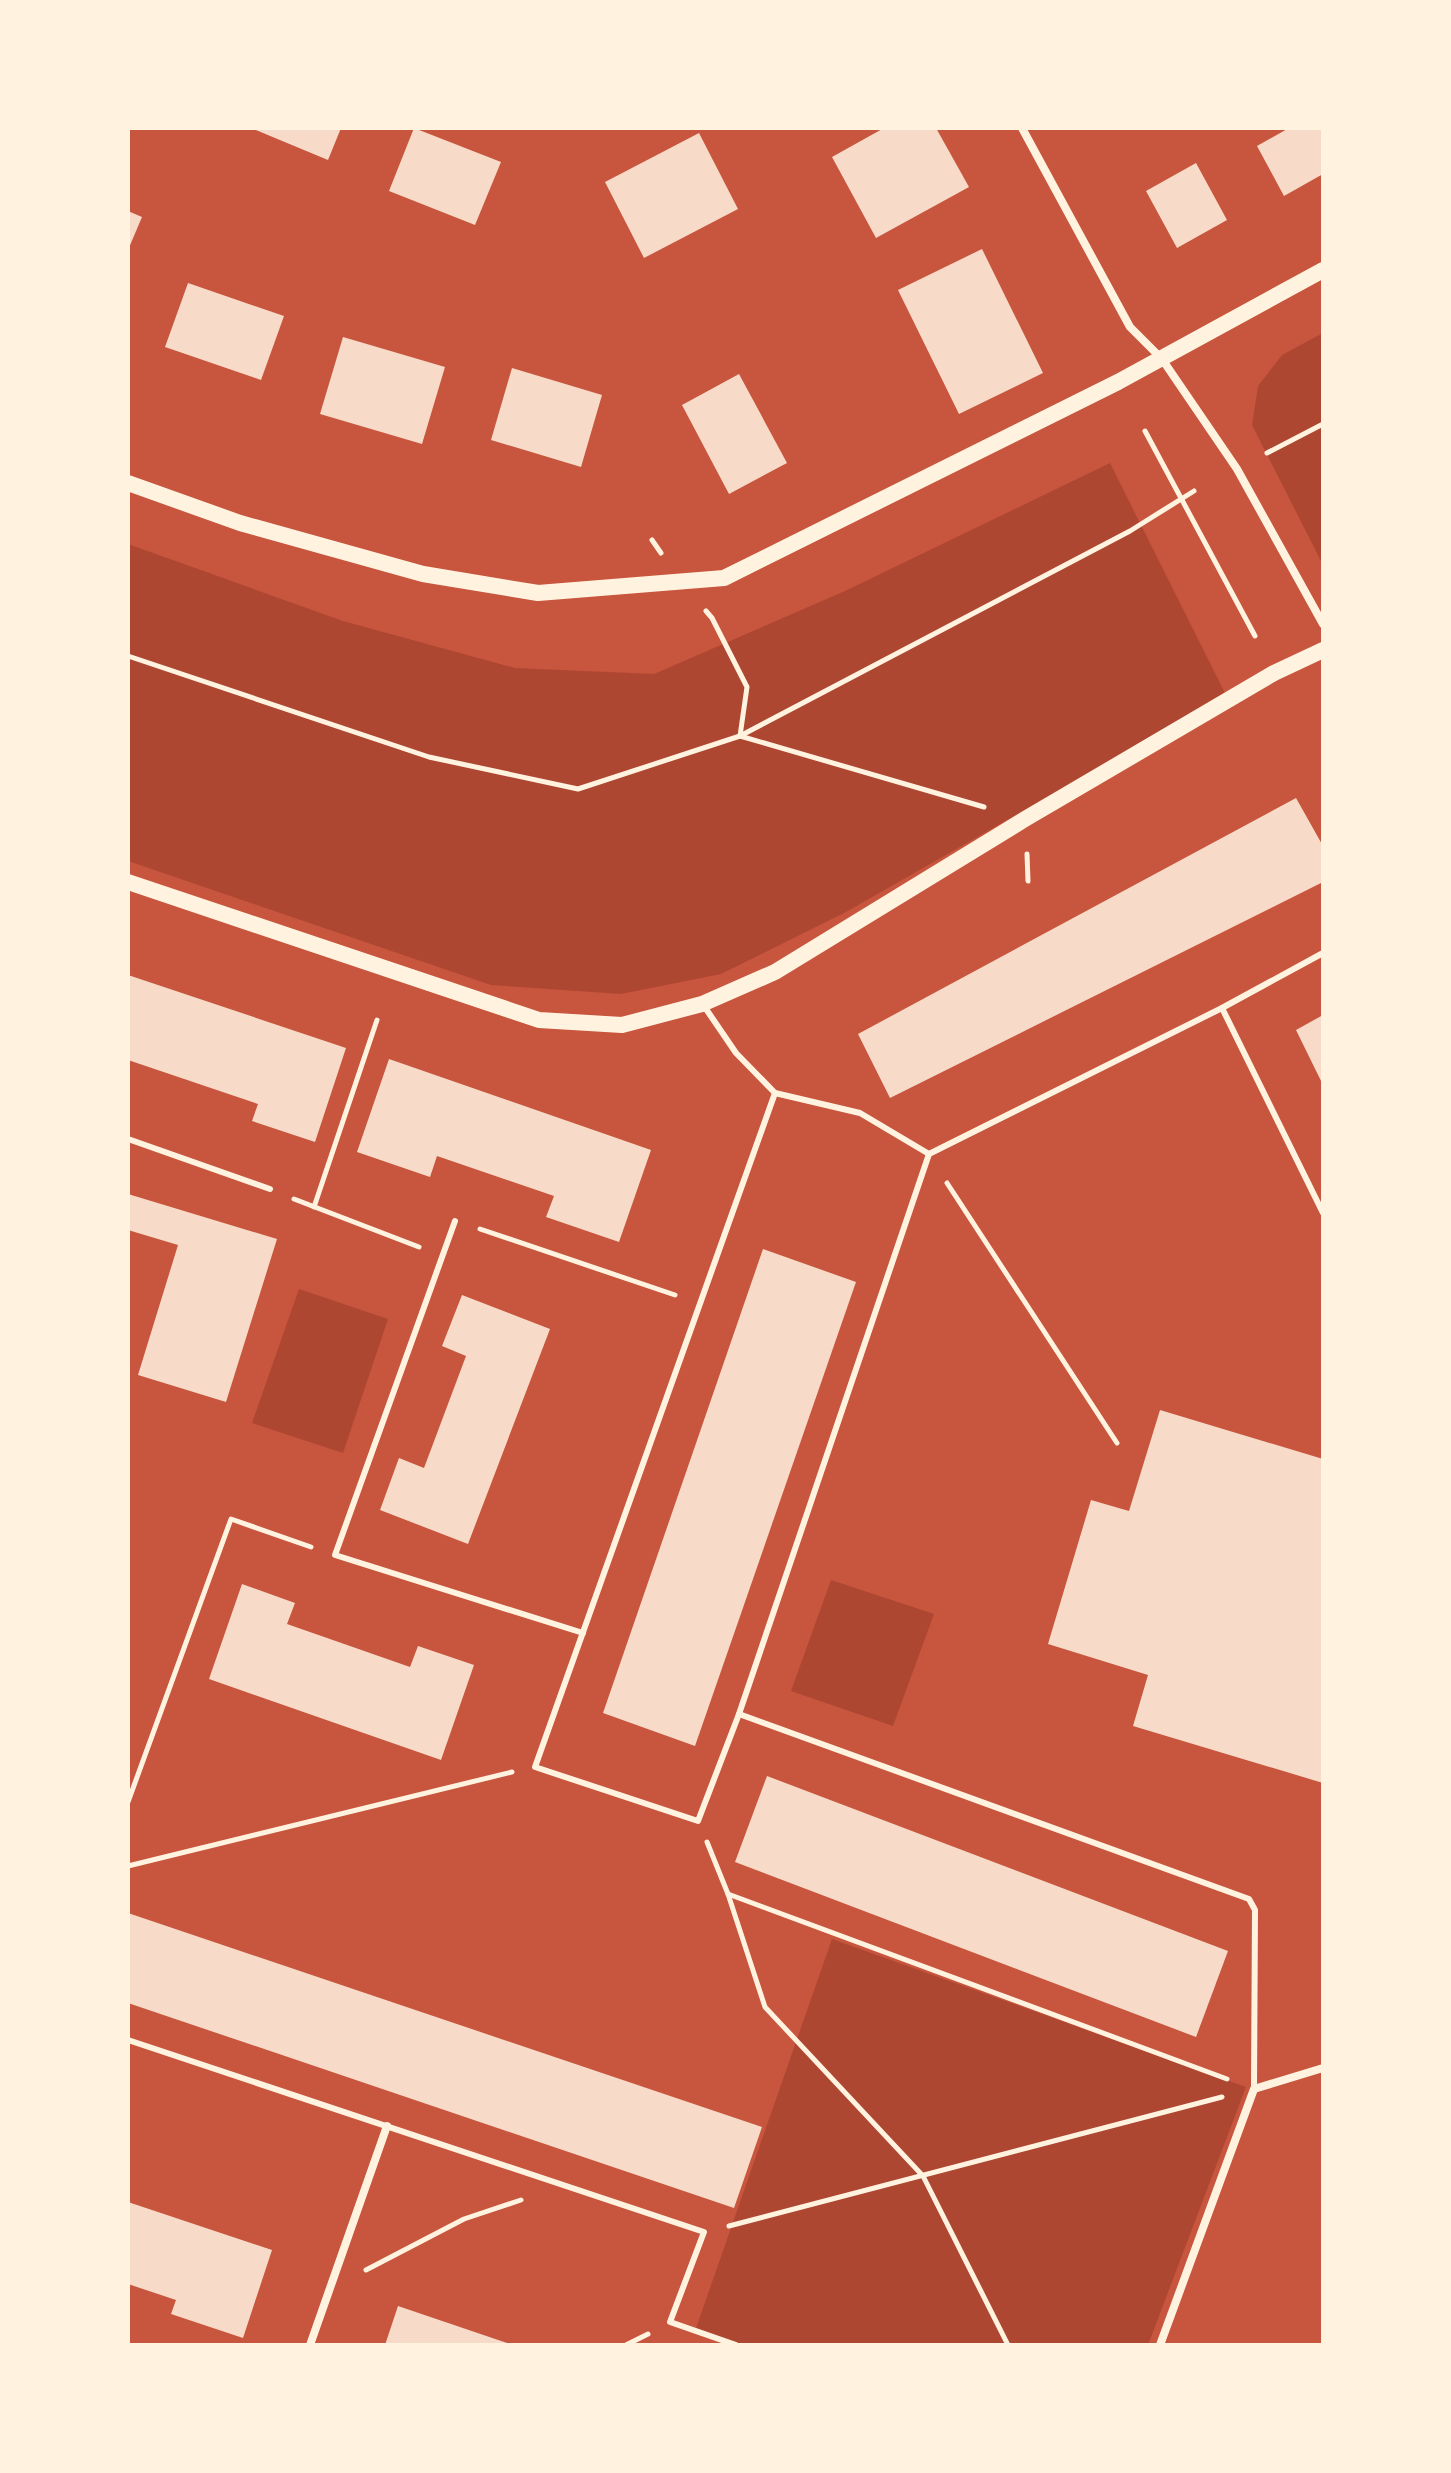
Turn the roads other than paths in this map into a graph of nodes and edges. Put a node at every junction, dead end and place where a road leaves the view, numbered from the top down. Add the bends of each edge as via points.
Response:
1 (1022, 128) edge
2 (1323, 270) edge
3 (1162, 359) junction
4 (128, 483) edge
5 (1323, 624) edge
6 (1323, 650) edge
7 (128, 882) edge
8 (1323, 953) edge
9 (702, 1004) junction
10 (1222, 1008) junction
11 (775, 1093) junction
12 (128, 1139) edge
13 (929, 1154) junction
14 (270, 1189) road end
15 (1323, 1213) edge
16 (455, 1221) road end
17 (583, 1633) junction
18 (739, 1714) junction
19 (128, 2040) edge
20 (1323, 2068) edge
21 (1254, 2089) junction
22 (387, 2126) junction
23 (310, 2345) edge
24 (736, 2345) edge
25 (1160, 2345) edge

1 - 3 street via 1130,327
2 - 3 main road
3 - 4 main road via 724,578 538,593 423,574 240,523
3 - 5 street via 1237,469
6 - 9 main road via 1274,673 1025,819 775,972
7 - 9 main road via 539,1020 622,1025
8 - 10 lane
9 - 11 lane via 736,1053
10 - 13 lane
10 - 15 lane
11 - 13 lane via 860,1113
11 - 17 lane
12 - 14 lane
13 - 18 lane
16 - 17 lane via 335,1555
17 - 18 lane via 535,1767 698,1821
18 - 21 lane via 1249,1899 1255,1910
19 - 22 lane
20 - 21 street
21 - 25 street
22 - 23 street
22 - 24 lane via 704,2232 670,2322

